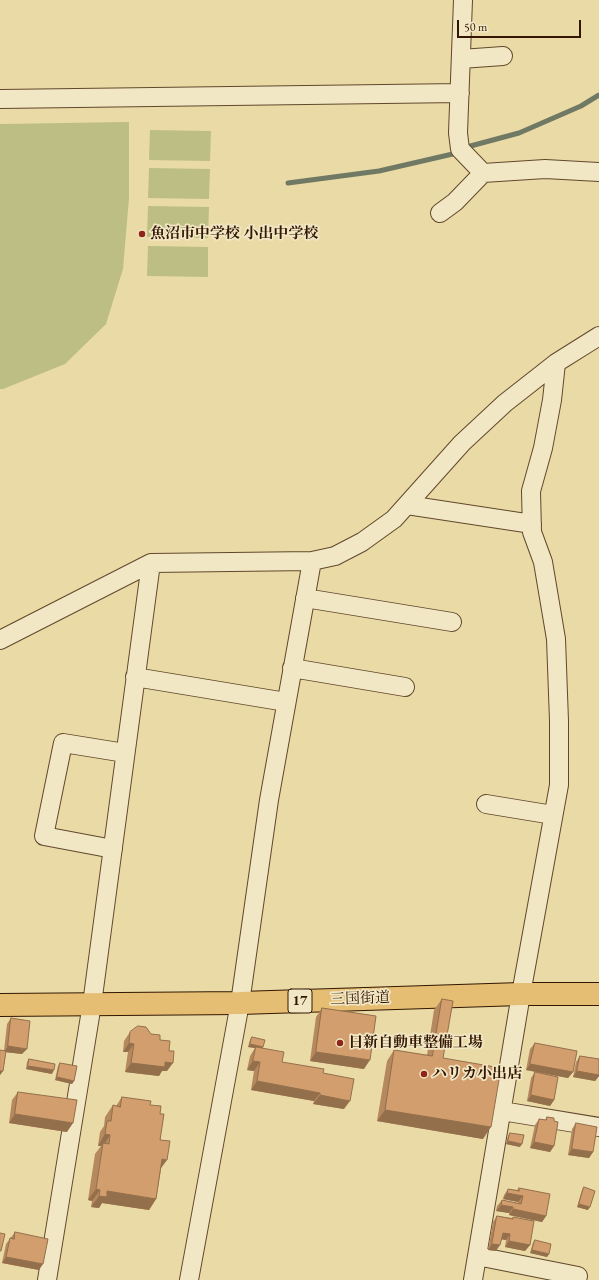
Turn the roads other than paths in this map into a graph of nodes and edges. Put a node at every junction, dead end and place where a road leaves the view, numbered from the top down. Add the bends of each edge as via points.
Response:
1 (463, 0) edge
2 (503, 56) dead end
3 (461, 59) junction
4 (460, 93) junction
5 (0, 99) edge
6 (599, 172) edge
7 (482, 173) junction
8 (440, 213) dead end
9 (599, 336) edge
10 (556, 363) junction
11 (407, 505) junction
12 (532, 524) junction
13 (312, 561) junction
14 (150, 563) junction
15 (305, 598) junction
16 (452, 622) dead end
17 (0, 640) edge
18 (292, 668) junction
19 (136, 677) junction
20 (405, 687) dead end
21 (286, 702) junction
22 (126, 753) junction
23 (486, 804) dead end
24 (554, 815) junction
25 (113, 849) junction
26 (521, 994) junction
27 (599, 994) edge
28 (240, 1003) junction
29 (92, 1004) junction
30 (0, 1005) edge
31 (502, 1110) junction
32 (599, 1126) edge
33 (477, 1256) junction
34 (578, 1276) dead end
35 (47, 1280) edge
36 (189, 1280) edge
37 (473, 1280) edge

1 - 3 street
2 - 3 street
3 - 4 street
4 - 5 street
4 - 7 street via 458,133 464,153
6 - 7 street via 545,168
7 - 8 street via 455,202
9 - 10 street
10 - 11 street via 499,408 462,443
10 - 12 street via 543,448 531,491
11 - 12 street
11 - 13 street via 394,519 362,542 335,556
12 - 24 street via 532,532 543,562 556,639 559,785
13 - 14 street
13 - 15 street
14 - 17 street
14 - 19 street
15 - 16 street
15 - 18 street
18 - 20 street
18 - 21 street
19 - 21 street
19 - 22 street
21 - 28 street via 269,800
22 - 25 street
22 - 25 street via 62,743 44,836
23 - 24 street
24 - 26 street
25 - 29 street
26 - 27 highway, 三国街道 / 17
26 - 28 highway, 三国街道 / 17
26 - 31 street
28 - 29 highway, 三国街道 / 17
28 - 36 street
29 - 30 highway, 三国街道 / 17
29 - 35 street
31 - 32 street
31 - 33 street
33 - 34 street
33 - 37 street

